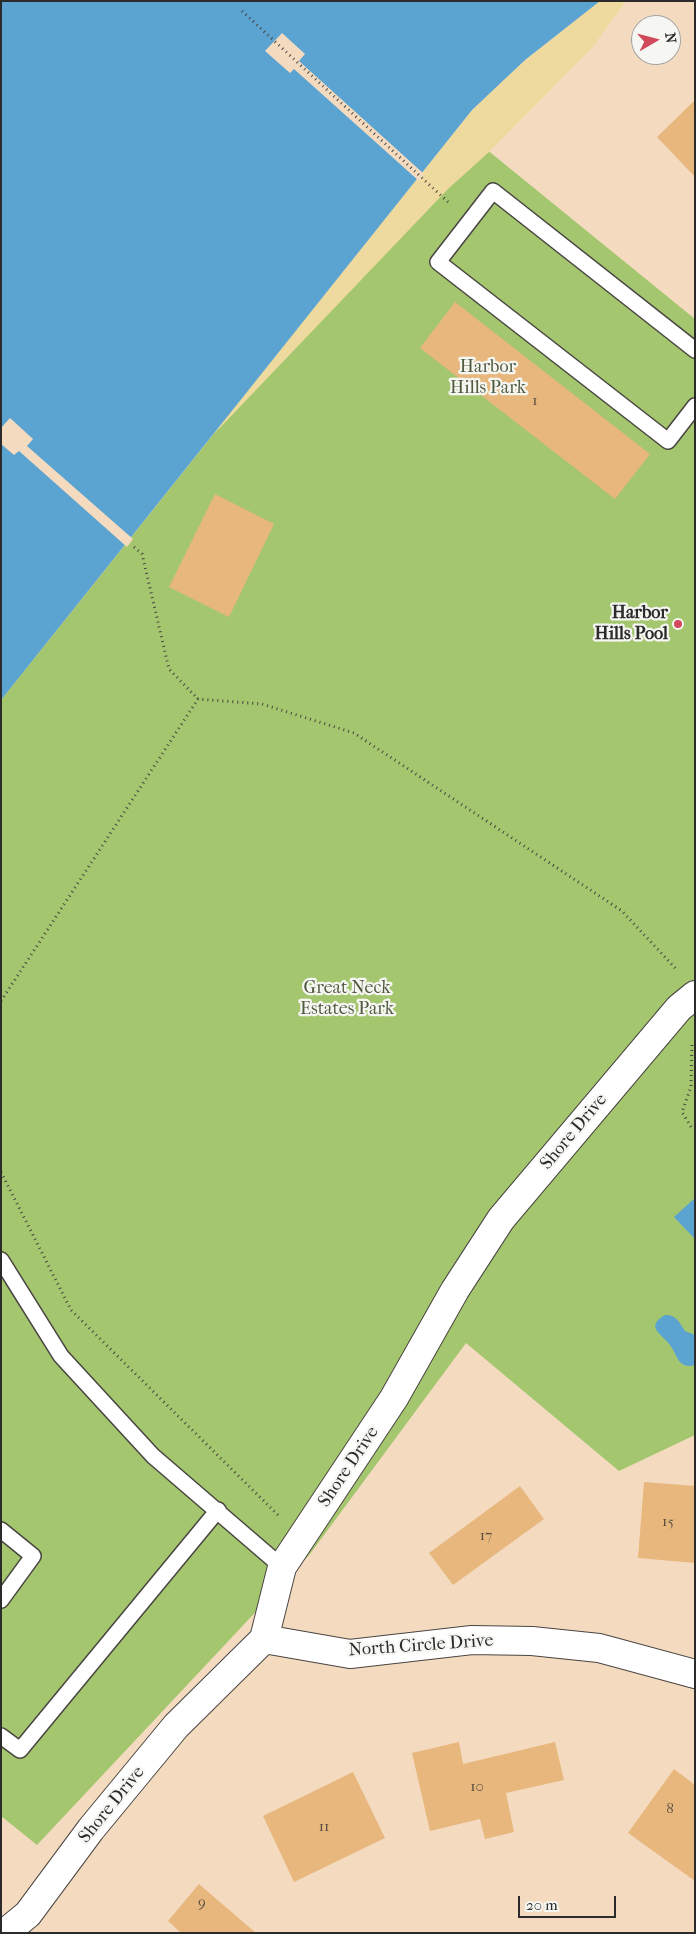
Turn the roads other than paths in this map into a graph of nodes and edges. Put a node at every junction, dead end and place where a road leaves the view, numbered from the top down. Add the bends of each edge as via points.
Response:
1 (695, 350) edge
2 (695, 406) edge
3 (695, 995) edge
4 (1, 1260) edge
5 (218, 1510) junction
6 (1, 1530) edge
7 (282, 1567) junction
8 (1, 1600) edge
9 (264, 1638) junction
10 (695, 1674) edge
11 (1, 1736) edge
12 (28, 1923) edge
13 (5, 1933) edge

1 - 2 lane via 493,191 438,262 668,441
3 - 7 street, Shore Drive via 679,1008 501,1219 455,1290 394,1398
4 - 5 lane via 61,1356 153,1456
5 - 7 lane
5 - 11 lane via 20,1750
6 - 8 lane via 33,1556
7 - 9 street, Shore Drive
9 - 10 street, North Circle Drive via 350,1654 472,1640 532,1641 599,1648
9 - 12 street, Shore Drive via 176,1726 91,1829
12 - 13 street, Shore Drive

